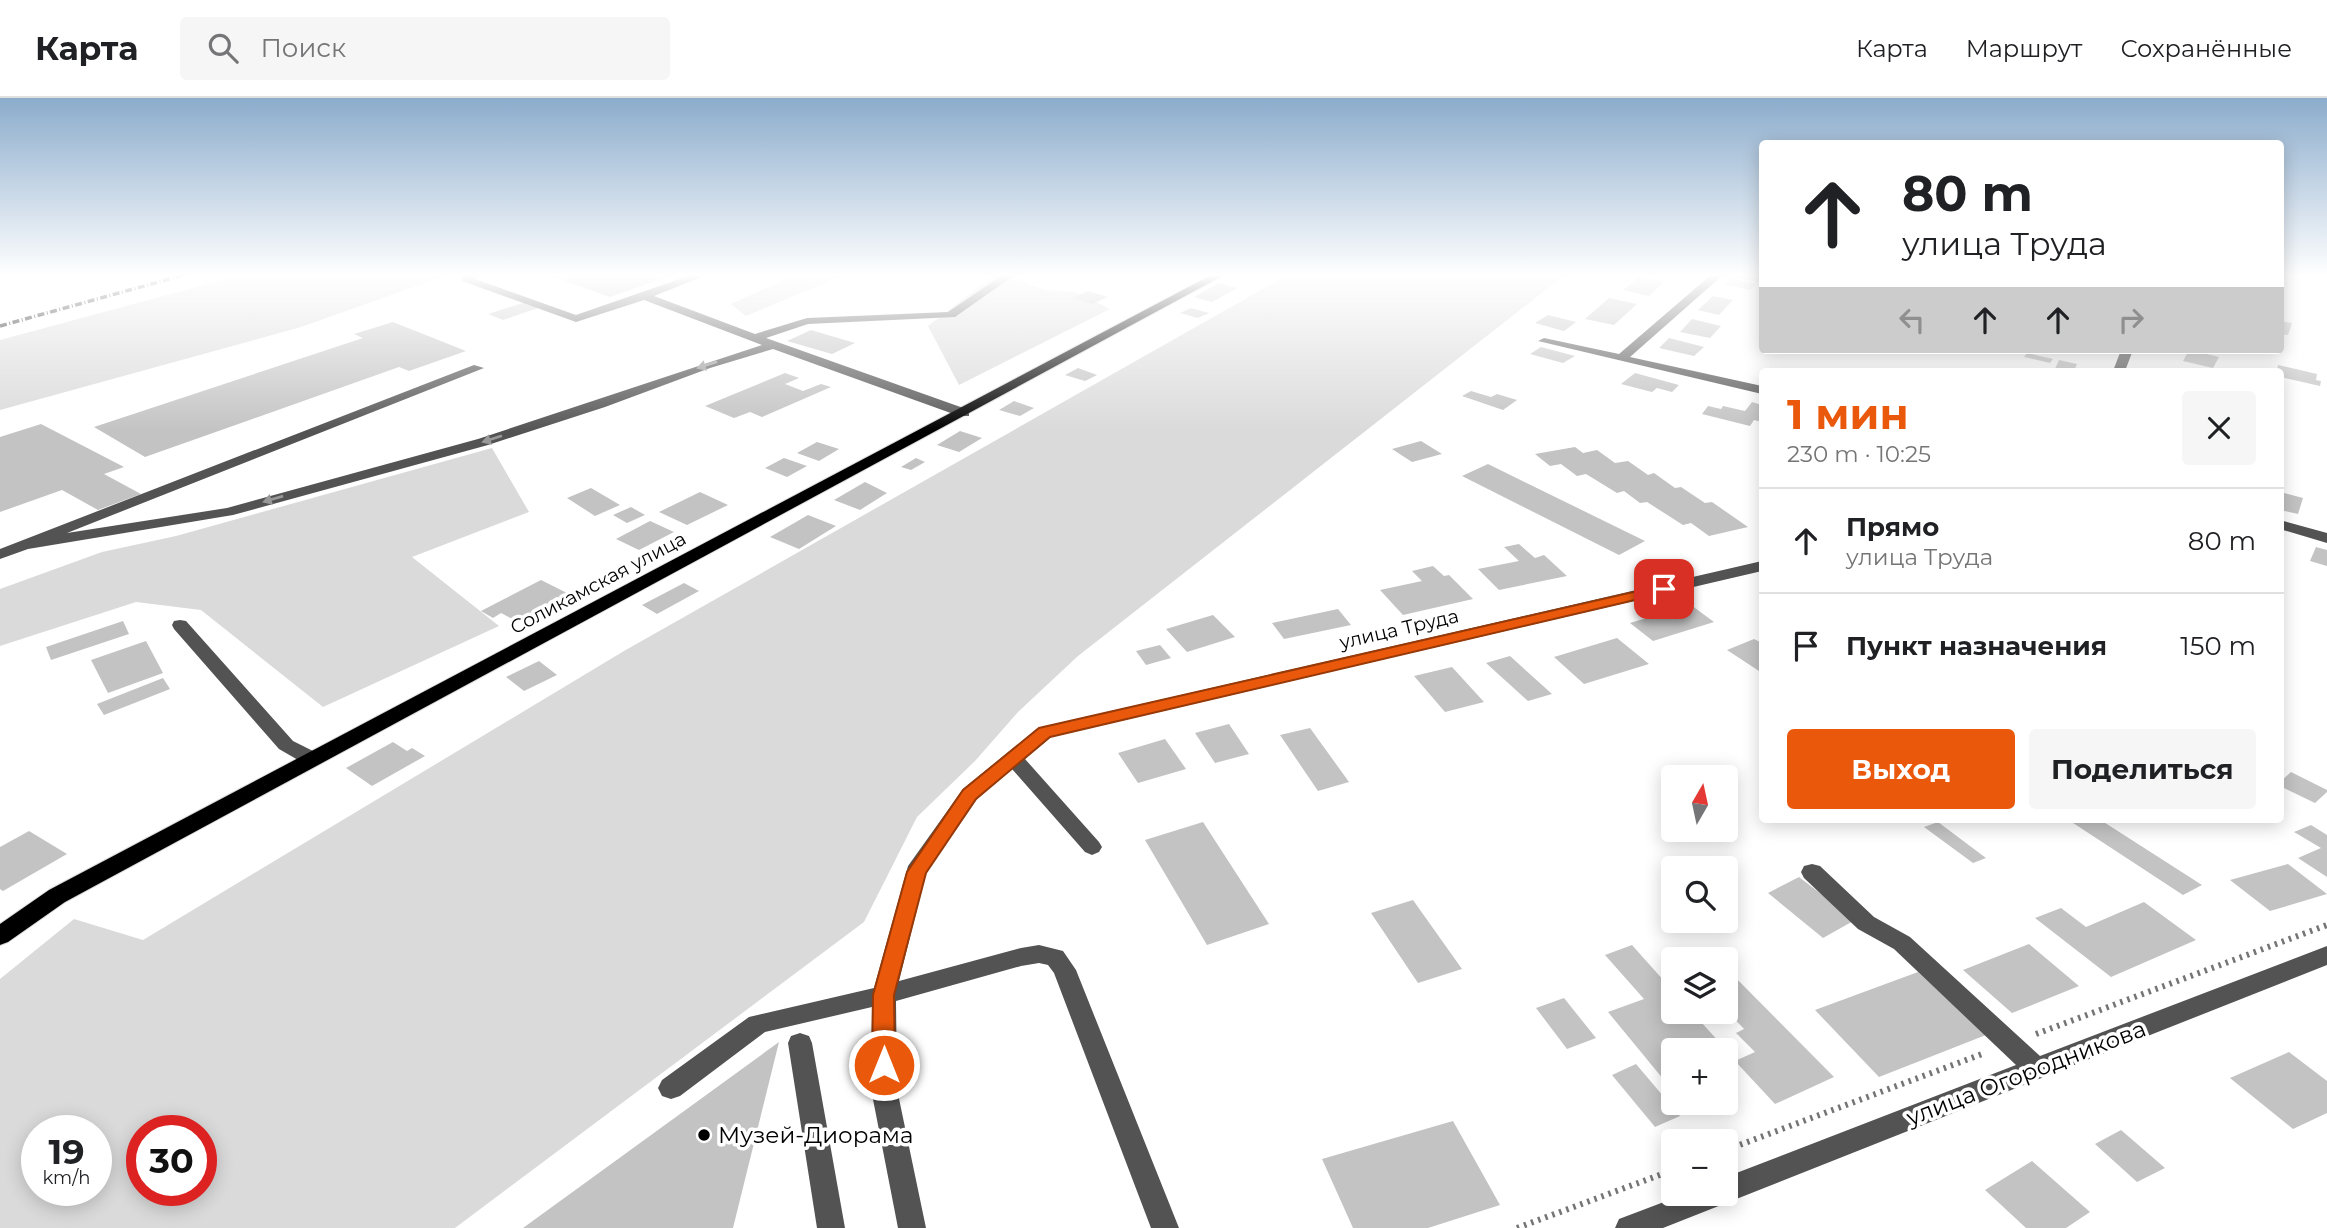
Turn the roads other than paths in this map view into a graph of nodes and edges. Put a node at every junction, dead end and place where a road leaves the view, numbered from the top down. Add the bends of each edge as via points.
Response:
1 (726, 327) edge
2 (789, 327) edge
3 (1124, 327) edge
4 (1659, 327) edge
5 (755, 338) junction
6 (1544, 341) dead end
7 (773, 345) junction
8 (1623, 358) junction
9 (478, 368) dead end
10 (1759, 389) edge
11 (964, 413) junction
12 (2284, 525) edge
13 (2327, 538) edge
14 (28, 544) junction
15 (0, 554) edge
16 (1759, 567) edge
17 (180, 625) dead end
18 (1013, 758) junction
19 (312, 759) junction
20 (1092, 847) dead end
21 (1812, 872) dead end
22 (0, 936) edge
23 (2327, 955) edge
24 (884, 995) junction
25 (800, 1042) dead end
26 (2037, 1069) junction
27 (671, 1088) dead end
28 (1738, 1185) edge
29 (1686, 1206) edge
30 (831, 1228) edge
31 (912, 1228) edge
32 (1165, 1228) edge
33 (1629, 1228) edge

1 - 5 street
2 - 5 street
3 - 11 main road, Соликамская улица
4 - 8 street
5 - 7 street
6 - 8 street
7 - 11 street
7 -> 14 street via 483,442 228,512
8 - 10 street
9 - 14 street
11 - 19 main road, Соликамская улица
12 - 13 street
14 - 15 street
16 - 18 street, улица Труда via 1045,732
17 - 19 street via 286,745
18 - 20 street
18 - 24 street via 970,794 916,872
19 - 22 main road, Соликамская улица via 57,896
21 - 26 street via 1866,923 1902,943
23 - 26 street, улица Огородникова
24 - 27 street via 758,1024
24 - 31 street via 884,1089
24 - 32 street via 1021,957 1055,957
25 - 30 street
26 - 28 street, улица Огородникова
29 - 33 street

